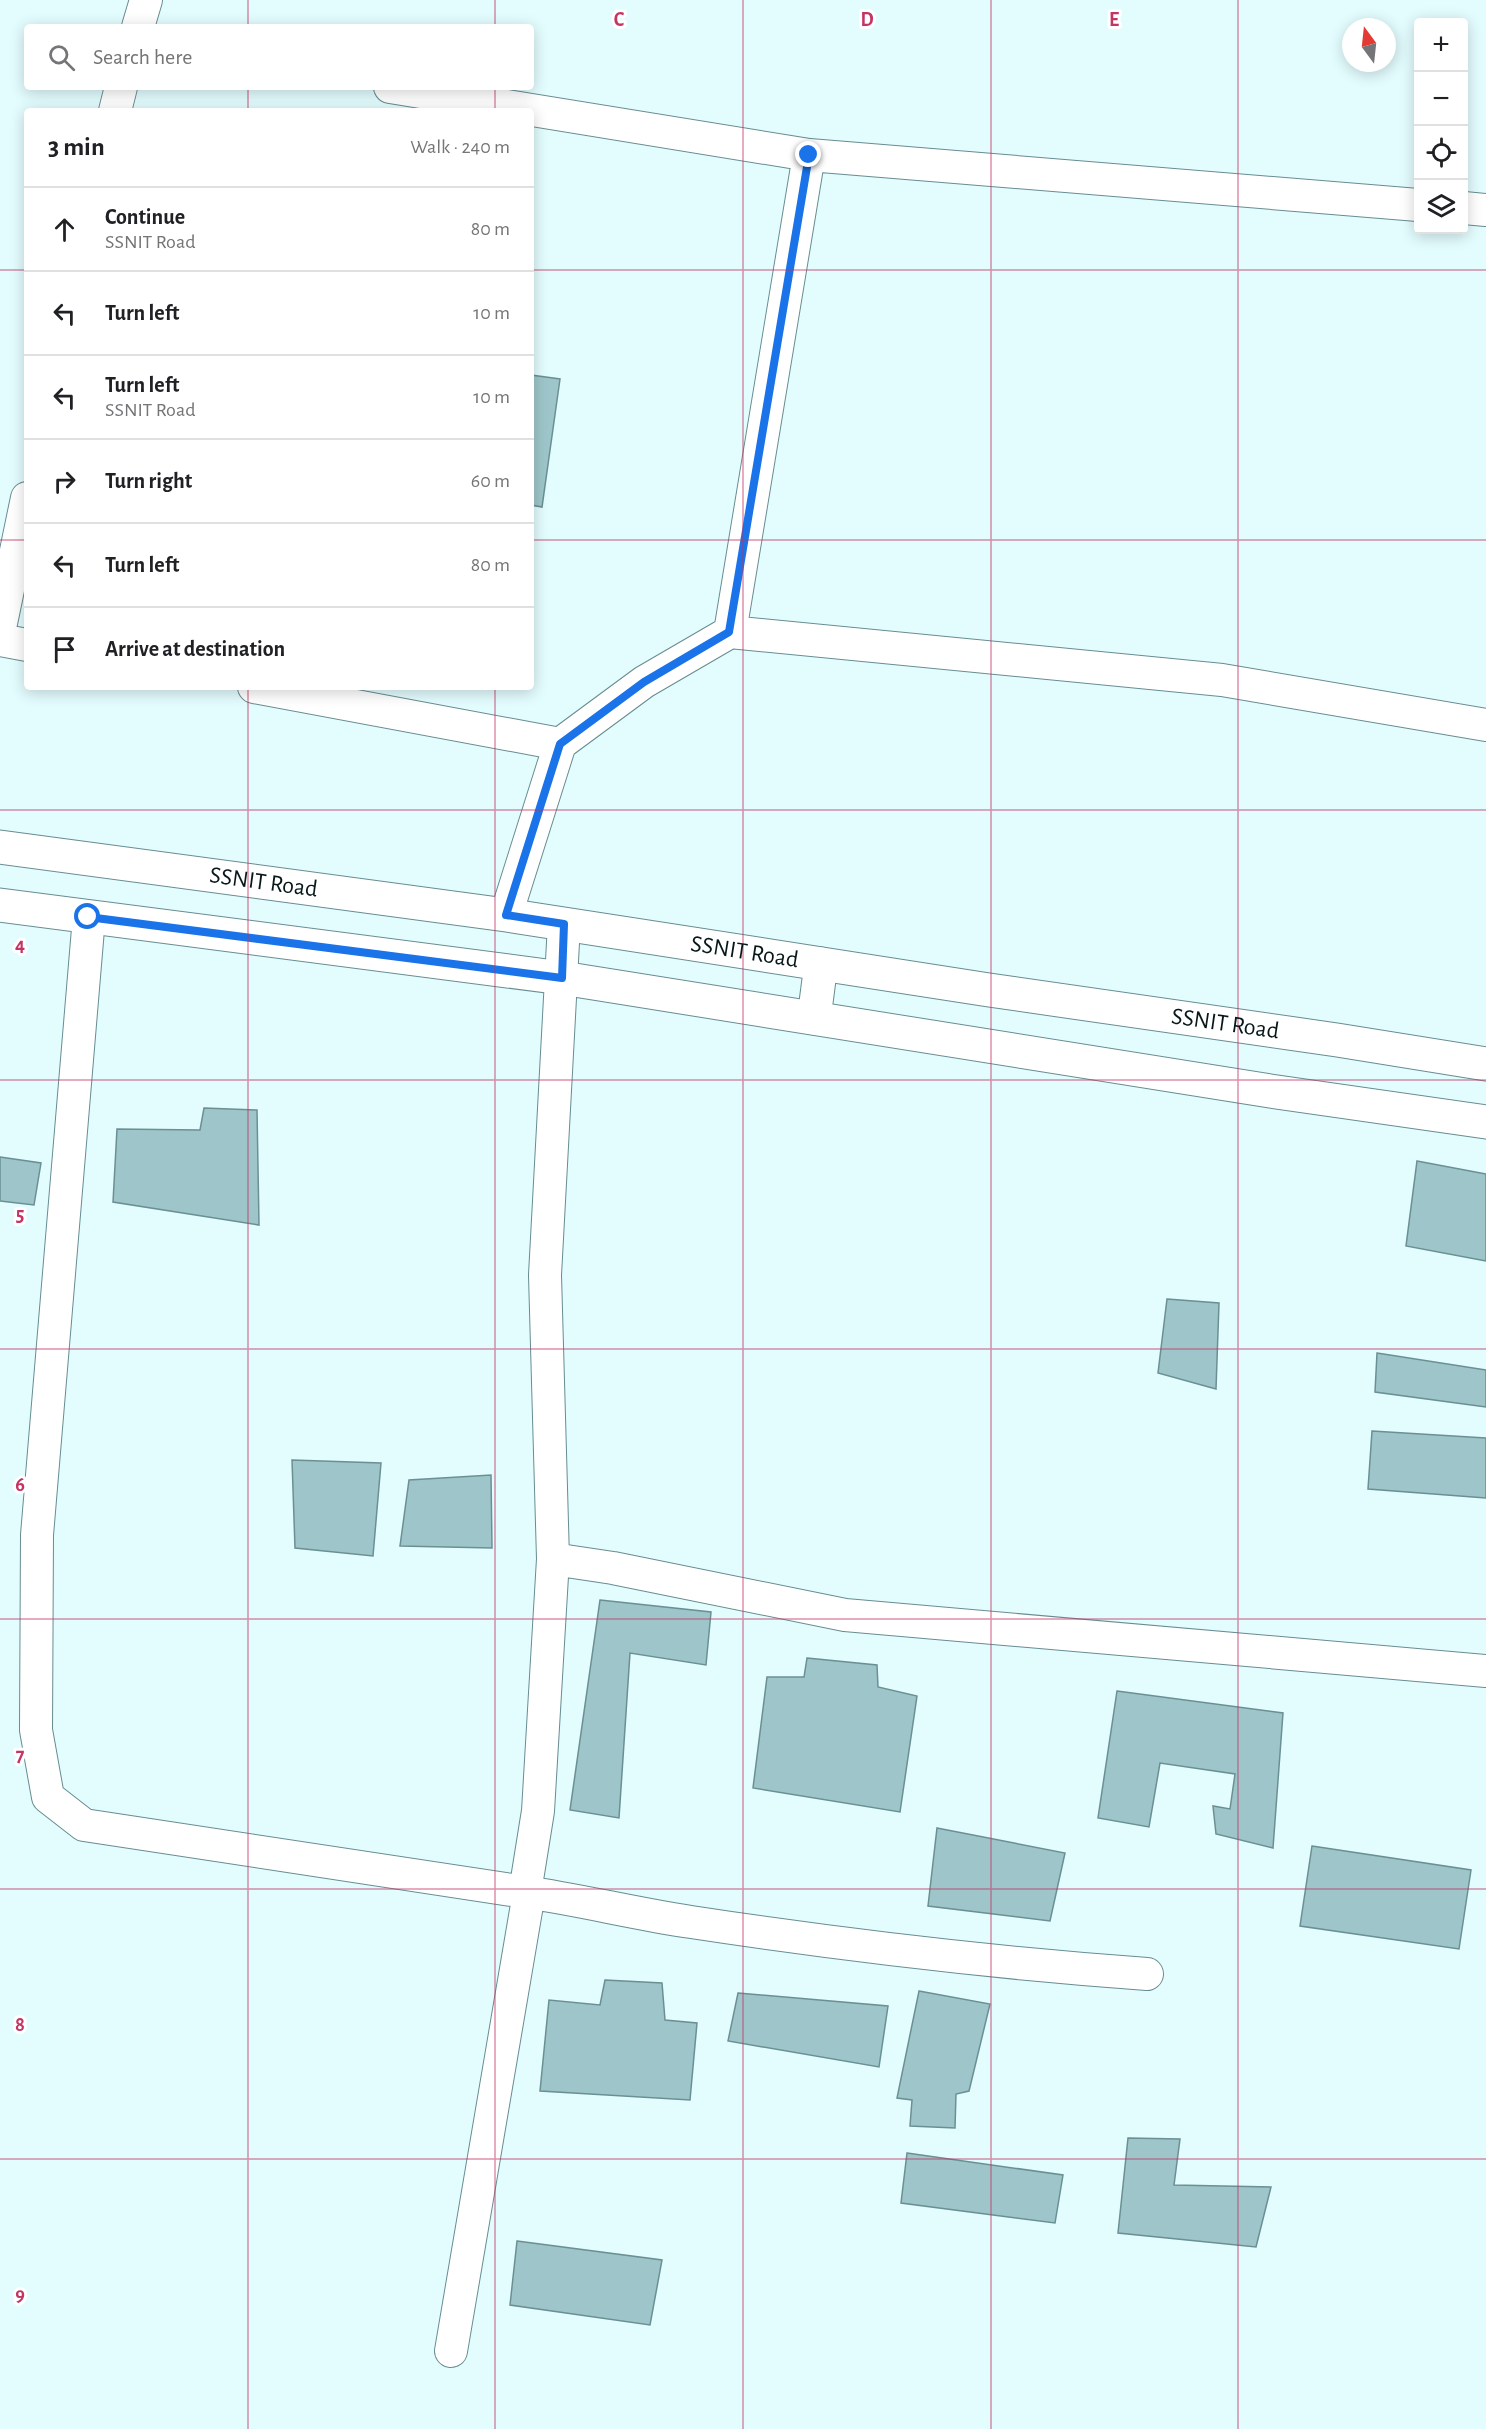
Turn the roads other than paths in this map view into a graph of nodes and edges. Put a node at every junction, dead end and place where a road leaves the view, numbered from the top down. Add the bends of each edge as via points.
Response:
1 (146, 0) edge
2 (139, 24) edge
3 (120, 90) edge
4 (408, 90) edge
5 (116, 108) edge
6 (519, 108) edge
7 (534, 110) edge
8 (809, 155) junction
9 (1414, 205) edge
10 (1468, 208) edge
11 (1486, 210) edge
12 (24, 512) edge
13 (0, 628) edge
14 (729, 632) junction
15 (0, 640) edge
16 (24, 644) edge
17 (270, 690) edge
18 (1486, 725) edge
19 (560, 744) junction
20 (0, 847) edge
21 (0, 905) edge
22 (506, 915) junction
23 (88, 917) junction
24 (564, 924) junction
25 (820, 964) junction
26 (562, 978) junction
27 (814, 1018) junction
28 (1486, 1064) edge
29 (1486, 1122) edge
30 (553, 1559) junction
31 (1486, 1671) edge
32 (527, 1893) junction
33 (1148, 1974) dead end
34 (451, 2351) dead end

1 - 2 street
3 - 5 street
4 - 6 street
7 - 8 street
8 - 9 street
8 - 14 street
10 - 11 street
12 - 13 street
14 - 18 street via 1222,680
14 - 19 street via 644,682
15 - 16 street
17 - 19 street
19 - 22 street
20 - 22 street, SSNIT Road
21 - 23 street
22 - 24 street, SSNIT Road
23 - 26 street
23 - 32 street via 37,1535 36,1730 48,1797 84,1825
24 - 25 street, SSNIT Road
24 - 26 street
25 - 27 street
25 - 28 street, SSNIT Road
26 - 27 street
26 - 30 street via 546,1275
27 - 29 street
30 - 31 street via 845,1615
30 - 32 street via 538,1811
32 - 33 street via 689,1922 1042,1966
32 - 34 street

